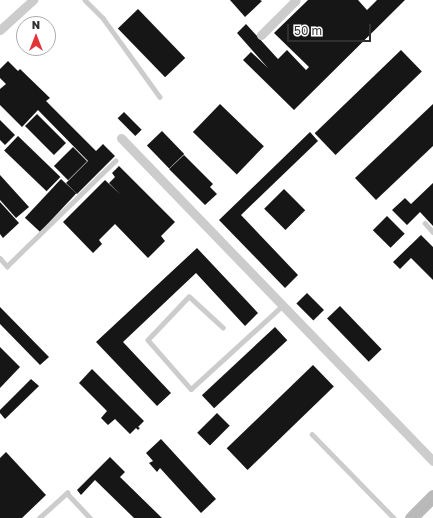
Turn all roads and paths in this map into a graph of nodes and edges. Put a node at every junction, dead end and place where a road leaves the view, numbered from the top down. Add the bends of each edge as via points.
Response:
1 (33, 0) edge
2 (85, 0) edge
3 (296, 0) edge
4 (0, 30) edge
5 (261, 35) dead end
6 (160, 97) dead end
7 (121, 138) dead end
8 (115, 161) dead end
9 (425, 223) dead end
10 (433, 232) edge
11 (0, 258) edge
12 (283, 305) junction
13 (223, 328) dead end
14 (312, 434) dead end
15 (433, 461) edge
16 (433, 496) edge
17 (40, 518) edge
18 (90, 518) edge
19 (394, 518) edge
20 (411, 518) edge

1 - 4 street
2 - 6 lane via 103,18
3 - 5 street
7 - 12 street
8 - 11 lane via 8,266
9 - 10 lane
12 - 13 lane via 191,389 148,340 189,297
12 - 15 street
14 - 19 lane
16 - 20 street
17 - 18 lane via 67,493

